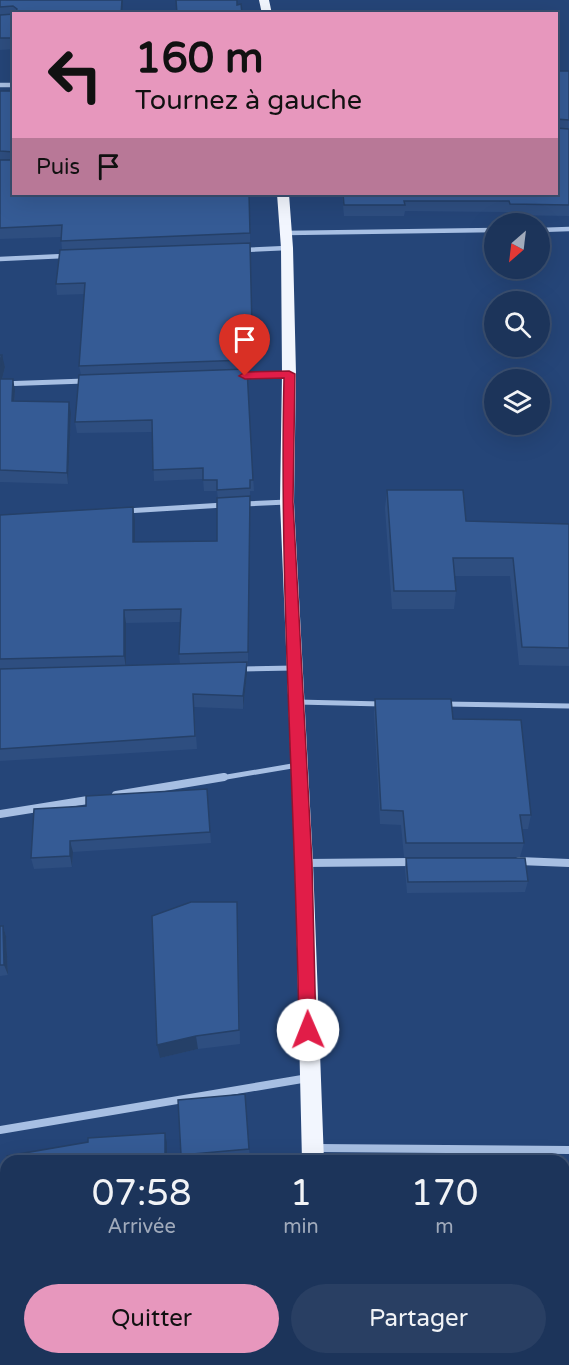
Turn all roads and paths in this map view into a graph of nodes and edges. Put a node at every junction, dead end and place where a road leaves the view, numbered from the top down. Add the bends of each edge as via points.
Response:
1 (283, 195) edge
2 (569, 229) edge
3 (550, 230) edge
4 (484, 231) edge
5 (286, 241) junction
6 (239, 250) edge
7 (72, 256) edge
8 (0, 259) edge
9 (289, 374) junction
10 (231, 376) edge
11 (93, 381) edge
12 (0, 384) edge
13 (287, 502) junction
14 (227, 505) edge
15 (239, 505) edge
16 (120, 512) edge
17 (294, 668) junction
18 (235, 669) edge
19 (296, 702) junction
20 (391, 704) edge
21 (438, 704) edge
22 (569, 706) edge
23 (299, 765) junction
24 (0, 814) edge
25 (511, 861) edge
26 (419, 862) edge
27 (569, 862) edge
28 (304, 863) junction
29 (309, 1078) junction
30 (0, 1130) edge
31 (569, 1150) edge
32 (313, 1155) edge

1 - 5 highway
2 - 3 street
4 - 5 street
5 - 6 street
5 - 9 highway
7 - 8 street
9 - 10 street
9 - 13 highway
11 - 12 street
13 - 15 street
13 - 17 highway
14 - 16 street
17 - 18 street
17 - 19 highway
19 - 20 street
19 - 23 highway
21 - 22 street
23 - 24 street
23 - 28 highway
25 - 27 street
26 - 28 street
28 - 29 highway
29 - 30 street
29 - 32 highway
31 - 32 street

